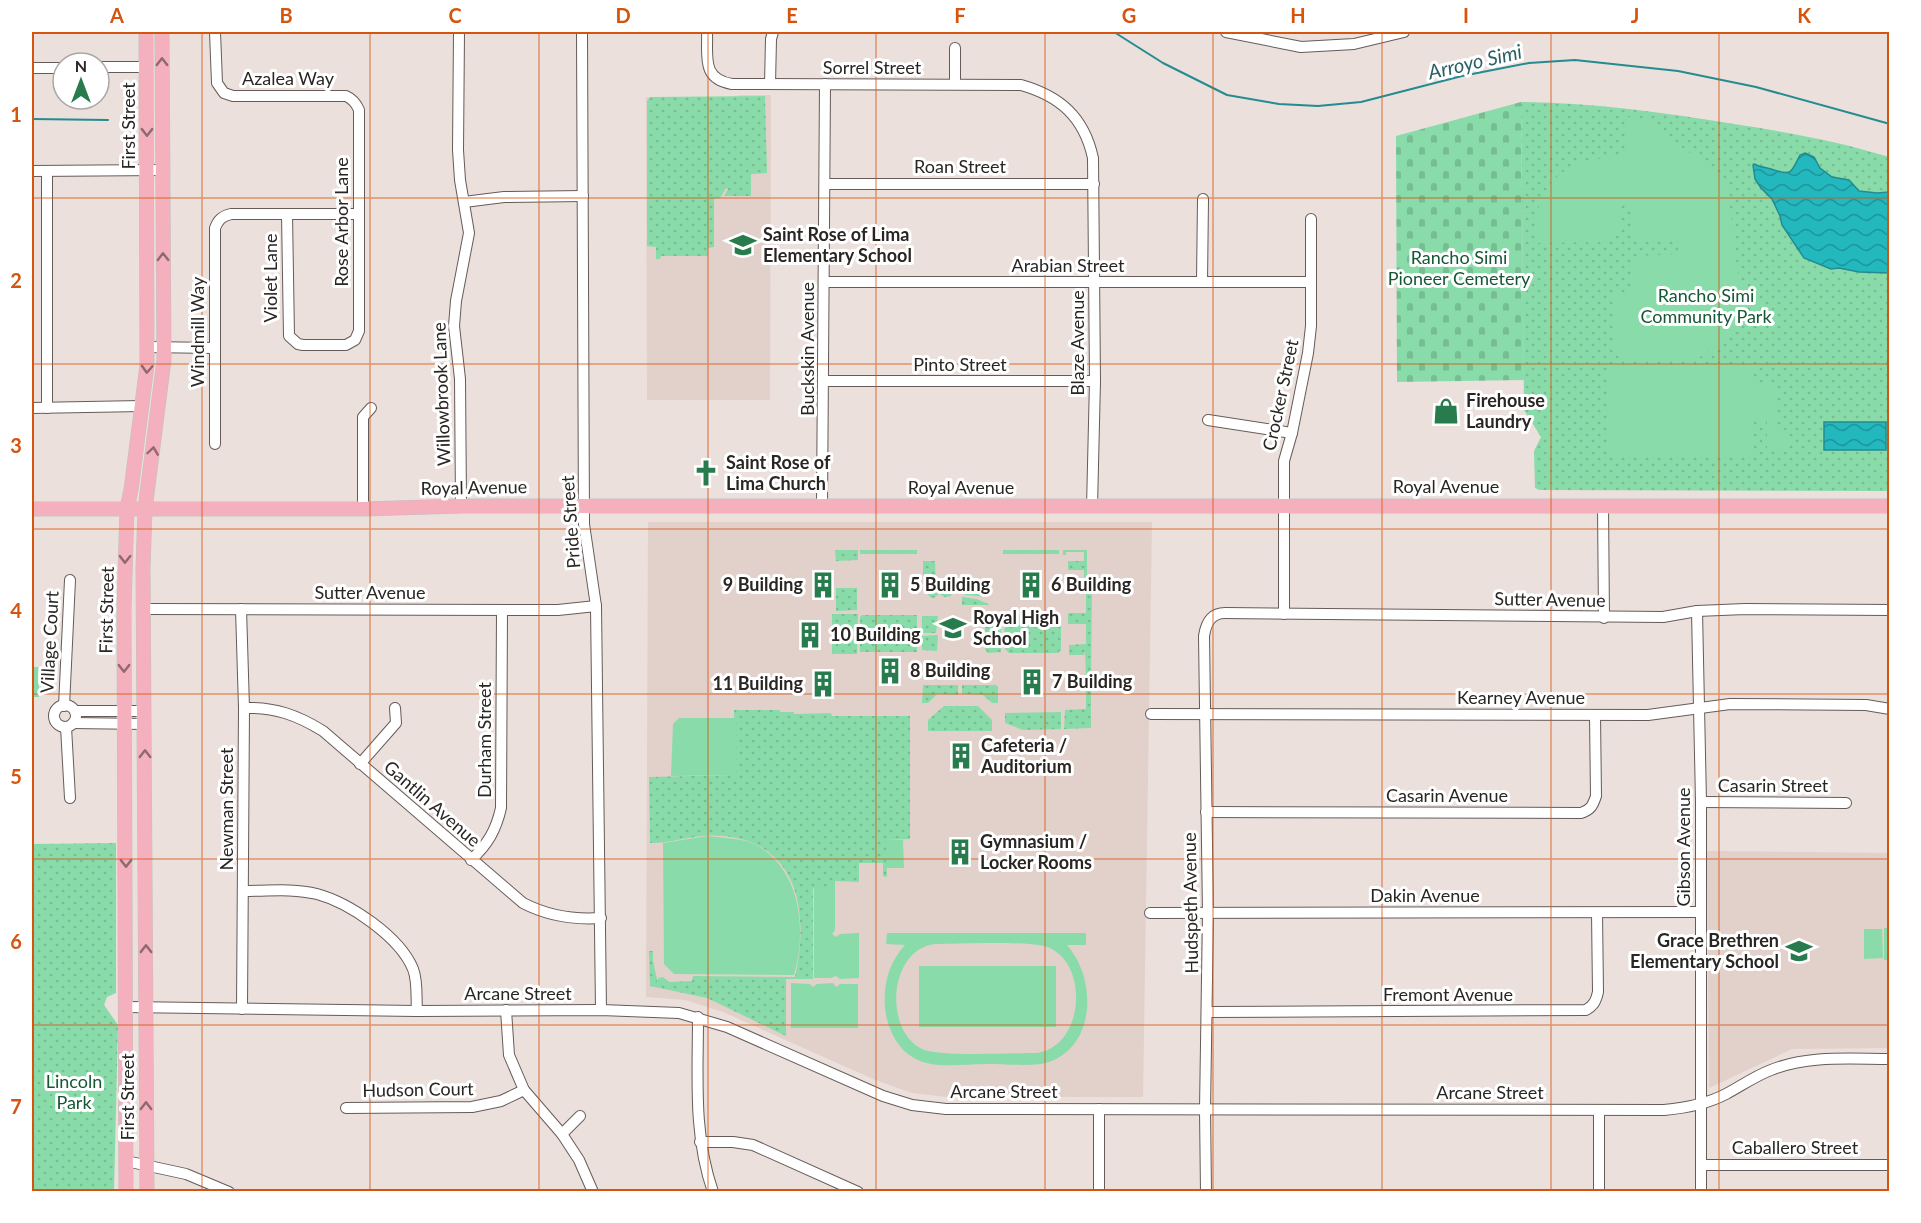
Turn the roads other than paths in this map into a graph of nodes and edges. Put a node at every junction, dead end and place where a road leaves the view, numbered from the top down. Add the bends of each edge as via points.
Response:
1 (146, 32) edge
2 (162, 32) edge
3 (215, 32) edge
4 (459, 32) edge
5 (582, 32) edge
6 (707, 32) edge
7 (773, 32) edge
8 (1226, 32) edge
9 (1404, 32) edge
10 (956, 48) dead end
11 (146, 67) junction
12 (32, 68) edge
13 (51, 68) edge
14 (111, 68) edge
15 (770, 84) junction
16 (825, 84) junction
17 (955, 84) junction
18 (356, 103) joint
19 (1072, 113) joint
20 (162, 170) junction
21 (32, 171) edge
22 (47, 171) junction
23 (147, 171) junction
24 (825, 184) junction
25 (1094, 184) junction
26 (583, 196) junction
27 (1203, 199) dead end
28 (464, 202) junction
29 (287, 214) junction
30 (359, 214) junction
31 (1311, 219) dead end
32 (825, 282) junction
33 (1094, 282) junction
34 (1202, 282) junction
35 (1311, 282) junction
36 (292, 340) joint
37 (147, 347) junction
38 (164, 347) junction
39 (215, 348) junction
40 (825, 381) junction
41 (1095, 381) junction
42 (142, 406) junction
43 (32, 408) edge
44 (47, 408) junction
45 (371, 408) dead end
46 (1208, 420) dead end
47 (1292, 433) junction
48 (215, 444) dead end
49 (1285, 505) junction
50 (1603, 505) junction
51 (461, 506) junction
52 (584, 506) junction
53 (822, 506) junction
54 (1890, 506) edge
55 (1092, 507) junction
56 (127, 508) junction
57 (145, 509) junction
58 (363, 509) junction
59 (32, 510) edge
60 (70, 580) dead end
61 (596, 606) junction
62 (144, 609) junction
63 (241, 609) junction
64 (502, 610) junction
65 (1890, 610) edge
66 (1696, 611) junction
67 (1284, 614) junction
68 (1212, 617) joint
69 (1604, 618) junction
70 (64, 706) junction
71 (244, 708) junction
72 (395, 708) dead end
73 (1697, 708) junction
74 (1890, 709) edge
75 (75, 711) junction
76 (1151, 714) dead end
77 (1204, 714) junction
78 (1595, 715) junction
79 (124, 718) junction
80 (145, 718) junction
81 (70, 725) junction
82 (360, 764) junction
83 (70, 798) dead end
84 (1701, 802) junction
85 (1846, 803) dead end
86 (1206, 812) junction
87 (471, 860) junction
88 (243, 891) junction
89 (1701, 912) junction
90 (1150, 913) dead end
91 (1208, 913) junction
92 (1597, 913) junction
93 (601, 918) junction
94 (127, 1007) junction
95 (146, 1007) junction
96 (242, 1009) junction
97 (506, 1010) junction
98 (601, 1010) junction
99 (417, 1011) junction
100 (1208, 1012) junction
101 (698, 1017) junction
102 (1890, 1059) edge
103 (524, 1090) junction
104 (1701, 1104) junction
105 (346, 1108) dead end
106 (1099, 1109) junction
107 (1205, 1110) junction
108 (1599, 1110) junction
109 (580, 1116) dead end
110 (562, 1134) junction
111 (700, 1142) junction
112 (126, 1161) junction
113 (146, 1165) junction
114 (1701, 1165) junction
115 (1890, 1165) edge
116 (589, 1190) edge
117 (126, 1191) edge
118 (147, 1191) edge
119 (229, 1191) edge
120 (713, 1191) edge
121 (858, 1191) edge
122 (1099, 1191) edge
123 (1206, 1191) edge
124 (1599, 1191) edge
125 (1701, 1191) edge

1 - 11 main road, First Street
20 -> 2 main road, First Street
3 - 18 street, Azalea Way via 216,80 224,93 346,96
4 - 28 street, Willowbrook Lane via 458,150
5 - 26 street, Pride Street
6 - 15 street, Sorrel Street via 709,71 715,78 732,84
7 - 15 street
8 - 9 street via 1301,47 1354,44
10 - 17 street
11 - 14 street
11 -> 23 main road, First Street
12 - 13 street
15 - 16 street, Sorrel Street
16 - 17 street, Sorrel Street
16 - 24 street, Buckskin Avenue
17 - 19 street, Sorrel Street via 1021,85 1040,90
18 - 30 street, Rose Arbor Lane
19 - 25 street, Blaze Avenue via 1090,145
20 - 23 street
38 -> 20 main road, First Street
21 - 22 street
22 - 23 street
22 - 44 street
23 - 37 main road, First Street
24 - 25 street, Roan Street
24 - 32 street, Buckskin Avenue
25 - 33 street, Blaze Avenue
26 - 28 street via 504,196
26 - 52 street, Pride Street
27 - 34 street
28 - 51 street, Willowbrook Lane via 469,233 454,326 460,387
29 - 30 street
29 - 36 street, Violet Lane via 288,332
29 - 39 street, Windmill Way via 231,214 218,220
30 - 36 street, Rose Arbor Lane via 359,331 355,340 346,345 303,345
31 - 35 street, Crocker Street
32 - 33 street, Arabian Street
32 - 40 street, Buckskin Avenue
33 - 34 street, Arabian Street
33 - 41 street, Blaze Avenue
34 - 35 street, Arabian Street
35 - 47 street, Crocker Street via 1308,353
37 - 38 street
37 -> 42 main road, First Street
38 - 39 street
57 -> 38 main road, First Street
39 - 48 street, Windmill Way
40 - 41 street, Pinto Street
40 - 53 street, Buckskin Avenue
41 - 55 street, Blaze Avenue
42 - 44 street
42 - 56 main road, First Street
43 - 44 street
45 - 58 street via 363,417
46 - 47 street
47 - 49 street, Crocker Street via 1284,461
49 - 50 main road, Royal Avenue
49 - 55 main road, Royal Avenue
49 - 67 street, Crocker Street
50 - 54 main road, Royal Avenue
50 - 69 street
51 - 52 main road, Royal Avenue
51 - 58 main road, Royal Avenue
52 - 53 main road, Royal Avenue
52 - 61 street, Pride Street
53 - 55 main road, Royal Avenue
56 - 57 main road, Royal Avenue
56 - 59 main road, Royal Avenue
56 -> 79 main road, First Street
57 - 58 main road, Royal Avenue
57 - 62 main road, First Street
60 - 70 street, Village Court
61 - 64 street, Sutter Avenue
61 - 93 street, Pride Street
62 - 63 street, Sutter Avenue
62 - 80 main road, First Street
63 - 64 street, Sutter Avenue
63 - 71 street, Newman Street
64 - 87 street, Durham Street via 501,808 491,838
65 - 66 street, Sutter Avenue
66 - 69 street, Sutter Avenue via 1663,617
66 - 73 street, Gibson Avenue
67 - 68 street, Sutter Avenue via 1218,613
67 - 69 street, Sutter Avenue
68 - 77 street, Hudspeth Avenue via 1204,636
70 - 75 street, Village Court
70 - 81 street, Village Court via 57,708 54,716 57,724
71 - 82 street, Gantlin Avenue via 278,710 303,719
71 - 88 street, Newman Street
72 - 82 street via 396,723
73 - 74 street, Kearney Avenue via 1742,704 1866,705
73 - 78 street, Kearney Avenue via 1648,715
73 - 84 street, Gibson Avenue
75 - 79 street, Village Court
75 - 81 street, Village Court
76 - 77 street, Kearney Avenue
77 - 78 street, Kearney Avenue
77 - 86 street, Hudspeth Avenue
78 - 86 street, Casarin Avenue via 1596,796 1588,811 1581,813
79 - 80 street, Village Court
79 - 81 street, Village Court
79 -> 94 main road, First Street
95 -> 80 main road, First Street
81 - 83 street, Village Court
82 - 87 street, Gantlin Avenue
84 - 85 street, Casarin Street
84 - 89 street, Gibson Avenue
86 - 91 street, Hudspeth Avenue
87 - 93 street, Gantlin Avenue via 535,909 567,918
88 - 96 street, Newman Street
88 - 99 street via 316,894 360,914 407,958 416,982
89 - 92 street, Dakin Avenue
89 - 104 street, Gibson Avenue
90 - 91 street, Dakin Avenue
91 - 92 street, Dakin Avenue
91 - 100 street, Hudspeth Avenue
92 - 100 street, Fremont Avenue via 1598,992 1586,1010
93 - 98 street, Pride Street
94 - 95 street, Arcane Street
94 - 112 main road, First Street
95 - 96 street, Arcane Street
113 -> 95 main road, First Street
96 - 99 street, Arcane Street
97 - 98 street, Arcane Street
97 - 99 street, Arcane Street
97 - 103 street via 509,1055
98 - 101 street, Arcane Street via 663,1011
100 - 107 street, Hudspeth Avenue
101 - 106 street, Arcane Street via 912,1105 946,1109
101 - 111 street
102 - 104 street, Arcane Street via 1826,1059 1788,1064
103 - 105 street, Hudson Court via 501,1101 472,1107
103 - 110 street
104 - 108 street, Arcane Street via 1664,1110
104 - 114 street, Gibson Avenue
106 - 107 street, Arcane Street
106 - 122 street
107 - 108 street, Arcane Street
107 - 123 street, Hudspeth Avenue
108 - 124 street
109 - 110 street
110 - 116 street via 579,1160
111 - 120 street
111 - 121 street via 753,1145
112 - 113 street
112 - 117 main road, First Street
113 - 118 main road, First Street
113 - 119 street via 186,1174
114 - 115 street, Caballero Street
114 - 125 street, Gibson Avenue

